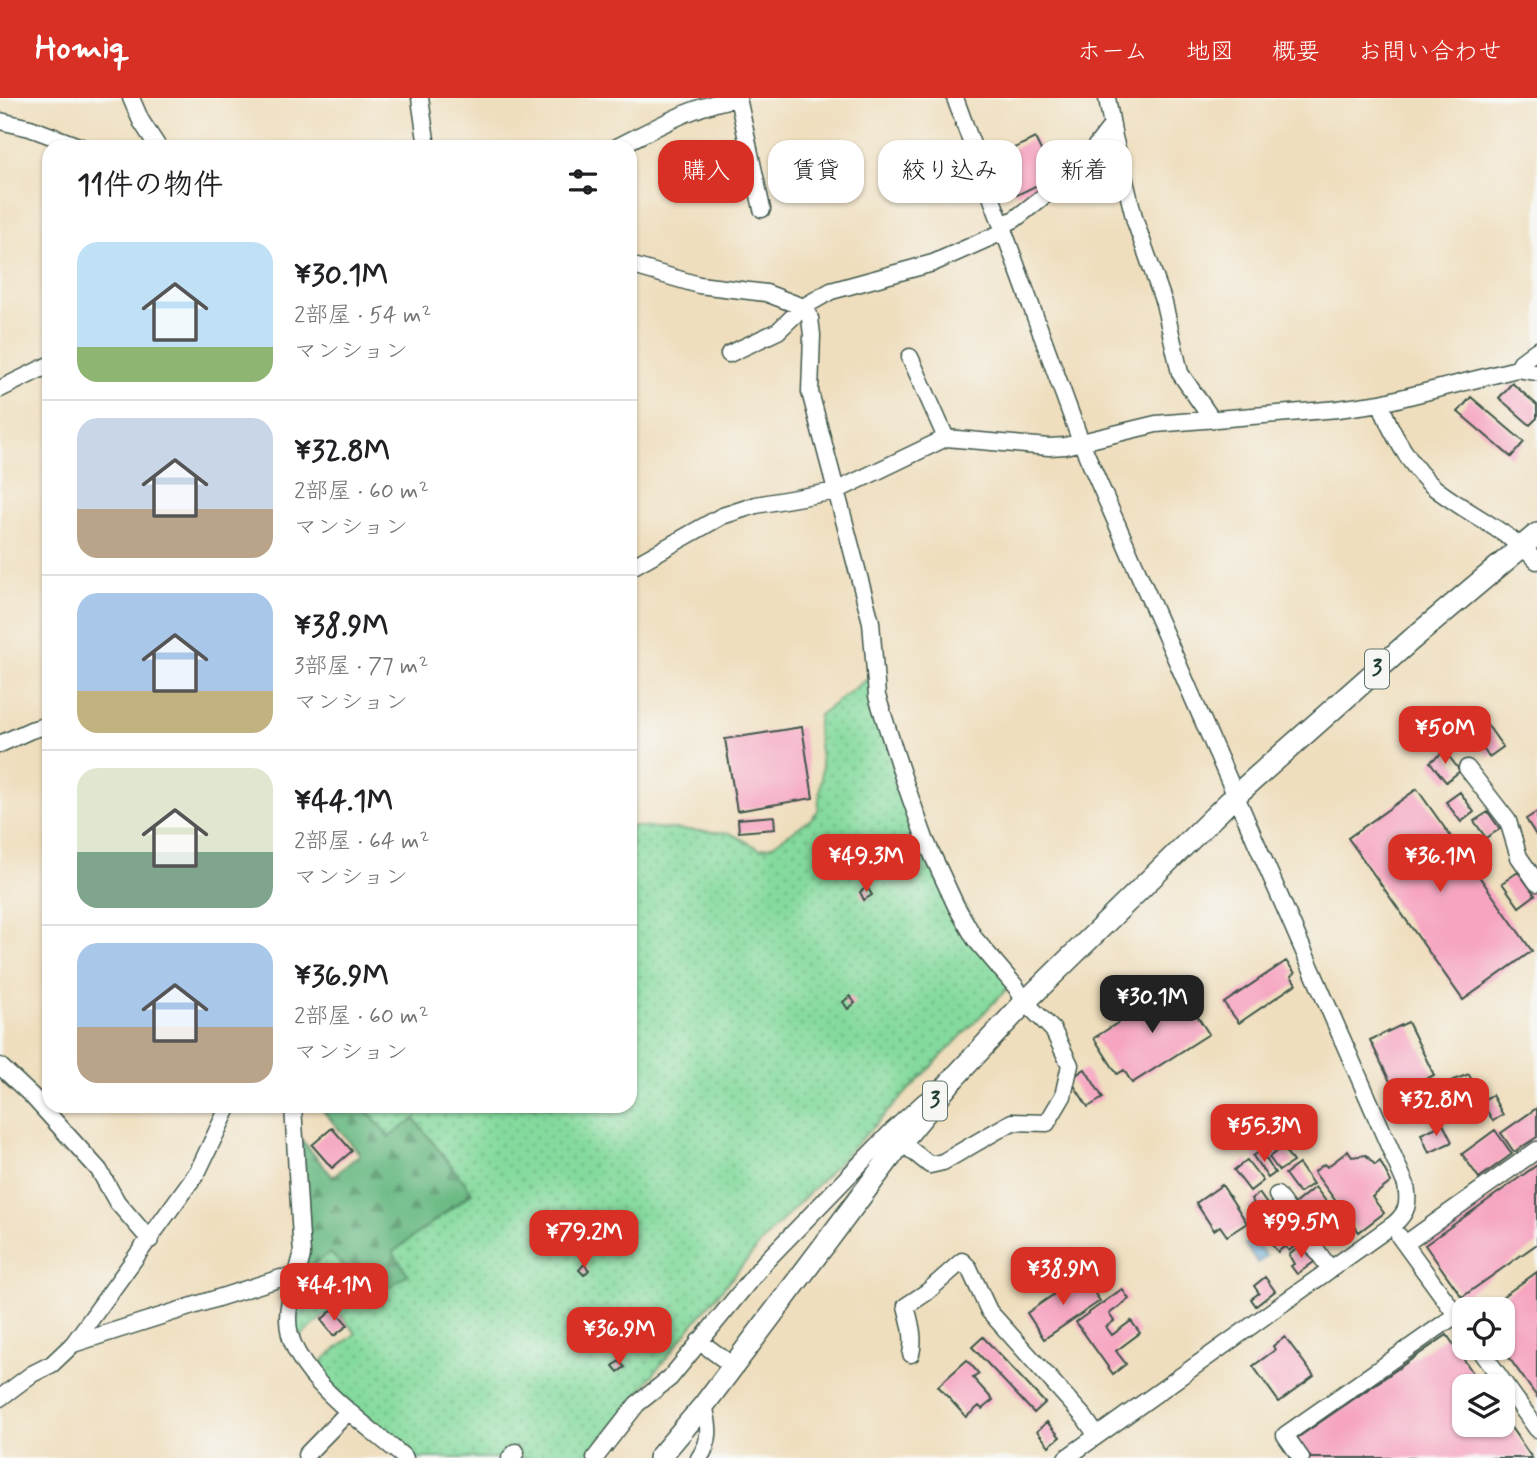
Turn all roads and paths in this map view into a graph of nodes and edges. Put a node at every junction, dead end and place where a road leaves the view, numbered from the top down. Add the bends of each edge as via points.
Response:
1 (131, 98) edge
2 (421, 98) edge
3 (738, 98) edge
4 (955, 98) edge
5 (1107, 98) edge
6 (0, 121) edge
7 (1112, 125) junction
8 (62, 140) edge
9 (153, 140) edge
10 (425, 140) edge
11 (631, 140) edge
12 (762, 209) dead end
13 (1003, 228) junction
14 (637, 267) edge
15 (803, 307) junction
16 (1537, 350) edge
17 (729, 354) dead end
18 (910, 357) dead end
19 (42, 368) edge
20 (1517, 369) junction
21 (1537, 372) edge
22 (0, 389) edge
23 (1381, 403) junction
24 (1212, 418) junction
25 (946, 438) junction
26 (1081, 442) junction
27 (836, 491) junction
28 (1533, 545) edge
29 (637, 564) edge
30 (42, 727) edge
31 (0, 744) edge
32 (1467, 768) dead end
33 (1235, 796) junction
34 (1537, 883) edge
35 (1025, 1002) junction
36 (0, 1066) edge
37 (954, 1078) junction
38 (42, 1107) edge
39 (47, 1113) edge
40 (226, 1113) edge
41 (293, 1113) edge
42 (901, 1142) junction
43 (1537, 1150) edge
44 (1277, 1195) dead end
45 (1394, 1224) junction
46 (150, 1240) junction
47 (1405, 1244) junction
48 (1330, 1269) junction
49 (294, 1278) junction
50 (1452, 1309) edge
51 (1452, 1327) edge
52 (699, 1341) junction
53 (73, 1344) junction
54 (911, 1354) dead end
55 (1488, 1360) edge
56 (733, 1366) junction
57 (0, 1398) edge
58 (704, 1405) junction
59 (349, 1411) junction
60 (1537, 1429) edge
61 (1097, 1436) junction
62 (400, 1454) edge
63 (306, 1455) dead end
64 (595, 1458) edge
65 (659, 1458) edge
66 (699, 1458) edge
67 (1066, 1458) edge
68 (1301, 1458) edge

1 - 9 street
2 - 10 street
3 - 11 street via 687,112
3 - 12 street
4 - 13 street
5 - 7 street
6 - 8 street
7 - 13 street via 1079,168
7 - 24 street via 1180,373
13 - 15 street via 933,263 831,291
13 - 26 street
14 - 15 street via 699,285 766,293
15 - 17 street via 778,331
15 - 27 street via 812,335 810,393
16 - 20 street
18 - 25 street
19 - 22 street
20 - 21 street
20 - 23 street
23 - 24 street
23 - 28 street via 1386,420 1434,488
24 - 26 street via 1156,424
25 - 26 street via 1049,447
25 - 27 street
26 - 33 street
27 - 29 street via 722,516
27 - 35 street via 871,622 877,696 902,777 966,925
28 - 33 main road, 3 via 1401,649
30 - 31 street
32 - 34 street via 1508,821 1519,858
33 - 35 main road, 3
33 - 45 street via 1406,1185 1409,1203
35 - 37 main road, 3
35 - 42 street via 1054,1030 1069,1065 1063,1096 1047,1123 1012,1122 930,1166
36 - 38 street
37 - 42 main road, 3
37 - 52 street via 854,1169 765,1262
39 - 46 street via 99,1170 117,1202
40 - 46 street via 198,1171
41 - 49 street via 302,1255
42 - 56 main road, 3
43 - 47 street
44 - 48 street
45 - 47 street
45 - 48 street
46 - 53 street
47 - 50 street
48 - 61 street
49 - 53 street via 281,1278
49 - 59 street via 288,1322 293,1341 307,1368
51 - 68 street via 1285,1435
52 - 56 street
52 - 64 street via 670,1378 637,1404
53 - 57 street via 52,1364
54 - 61 street via 912,1327 906,1306 962,1261 989,1311
55 - 60 street
56 - 58 main road, 3
58 - 65 main road, 3
58 - 66 street via 709,1434
59 - 62 street
59 - 63 street
61 - 67 street

